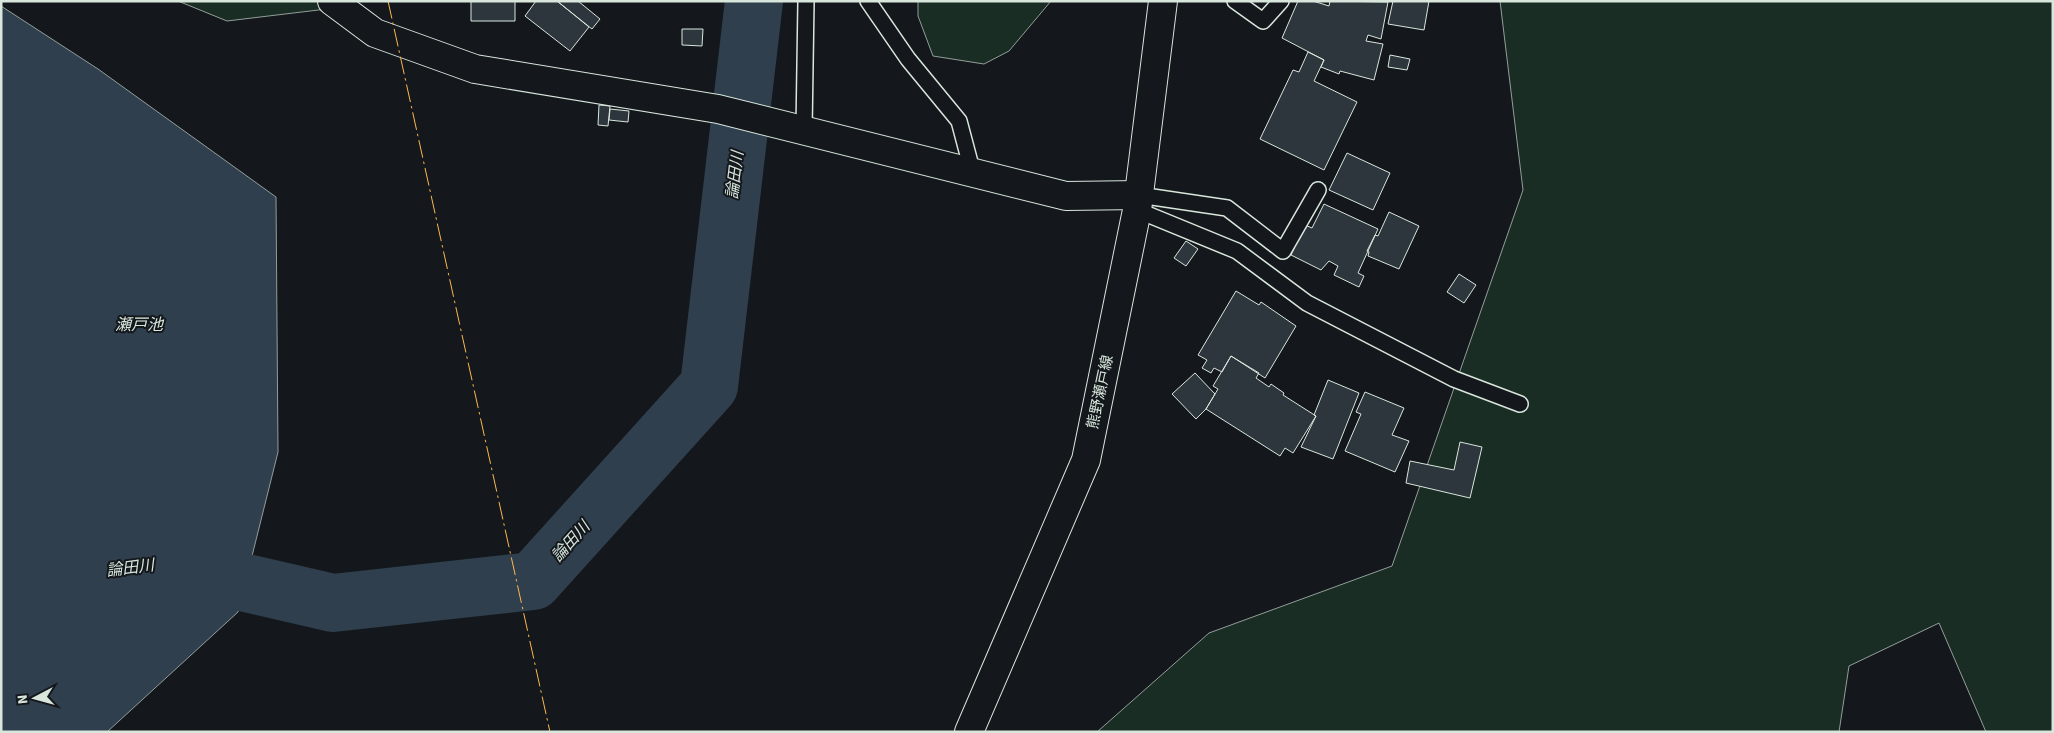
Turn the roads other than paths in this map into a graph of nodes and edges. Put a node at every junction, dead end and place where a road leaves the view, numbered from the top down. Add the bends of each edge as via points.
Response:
1 (332, 1) edge
2 (806, 1) edge
3 (868, 1) edge
4 (1163, 1) edge
5 (1235, 1) edge
6 (1281, 1) edge
7 (804, 130) junction
8 (972, 170) junction
9 (1318, 190) dead end
10 (1138, 202) junction
11 (1520, 404) dead end
12 (969, 732) edge

1 - 7 street via 375,33 475,69 718,109
2 - 7 lane
3 - 8 lane via 908,59 959,121
4 - 10 street, 熊野瀬戸線
5 - 6 lane via 1263,21
7 - 8 street
8 - 10 street via 1066,196
9 - 10 lane via 1283,251 1228,208
10 - 11 lane via 1237,251 1307,303 1454,379
10 - 12 street, 熊野瀬戸線 via 1086,460

